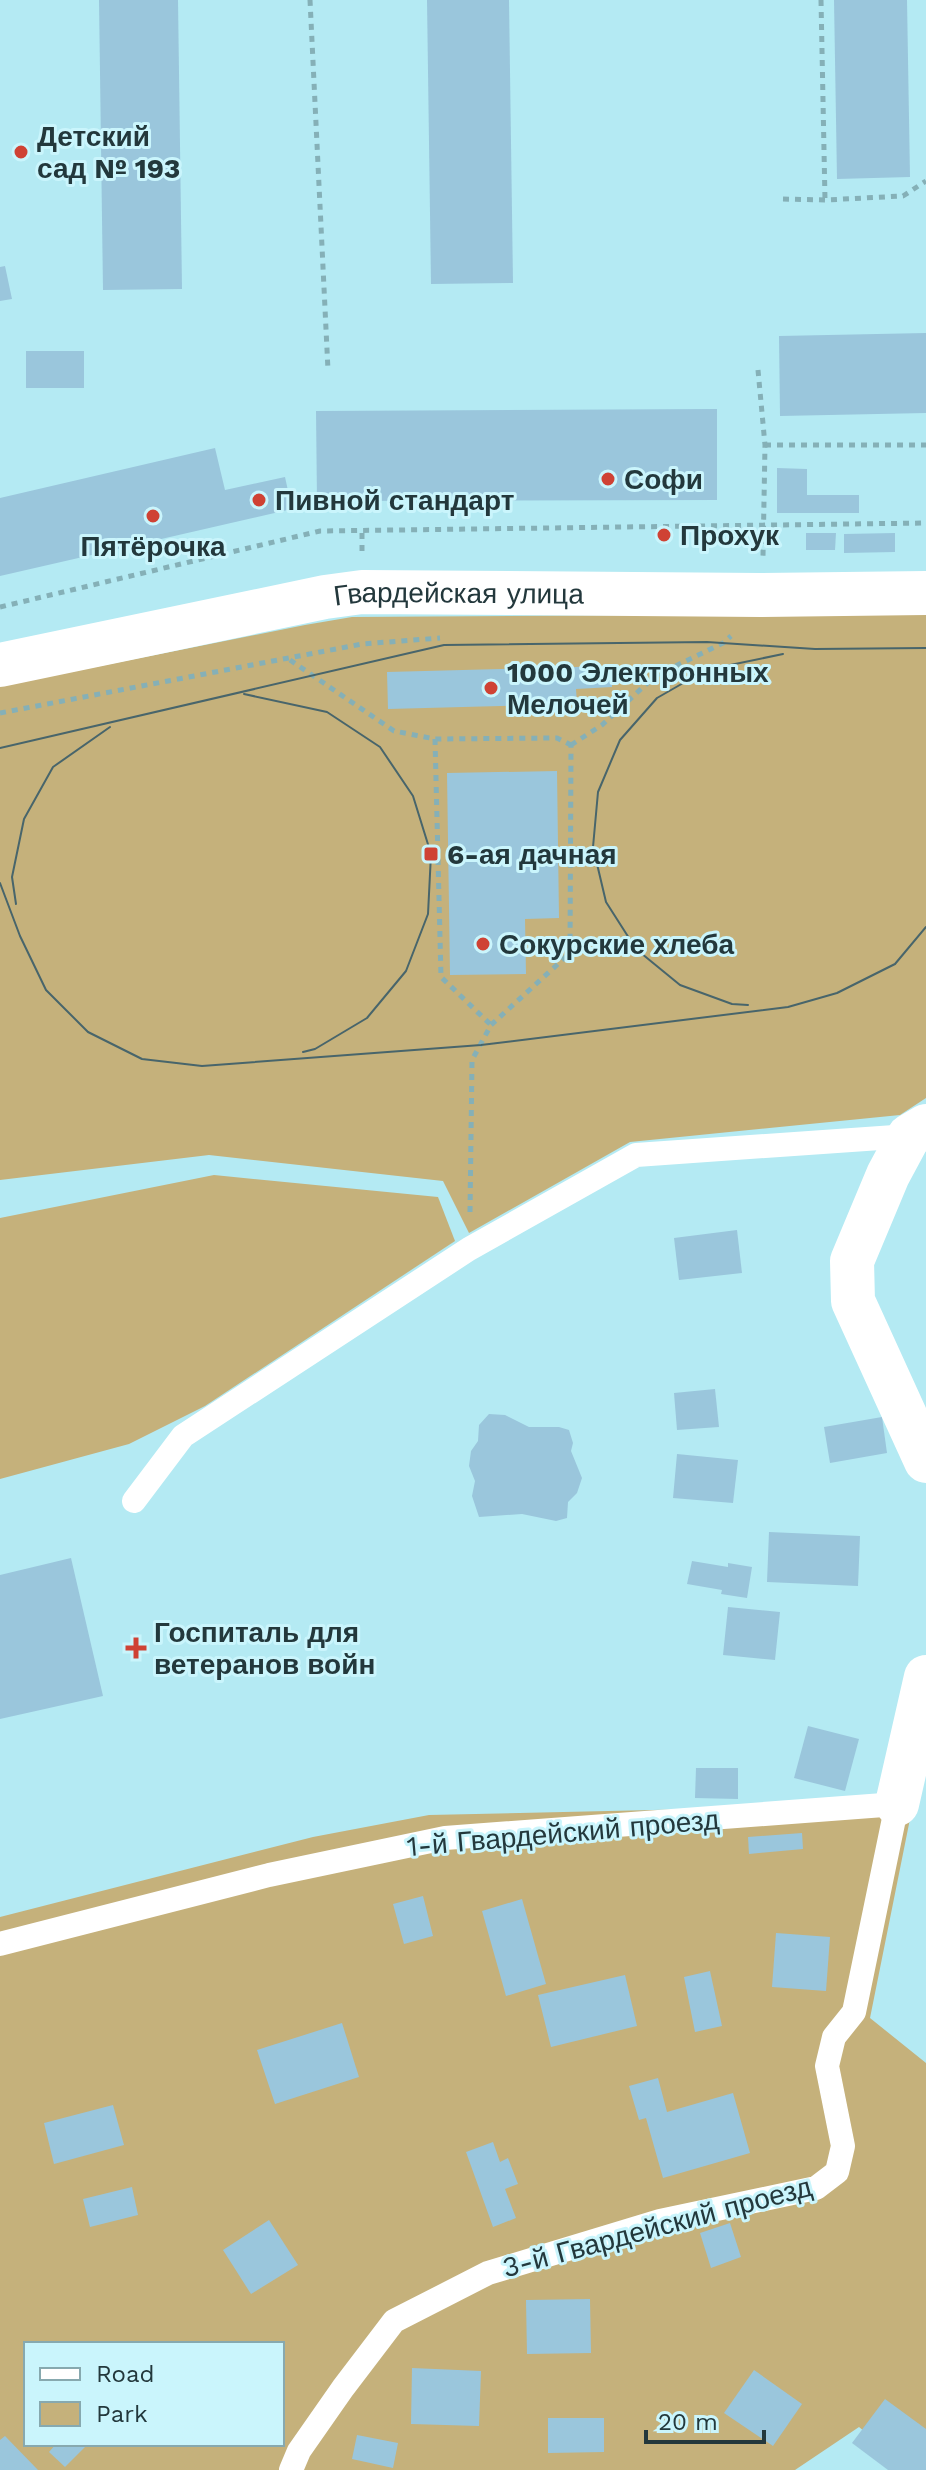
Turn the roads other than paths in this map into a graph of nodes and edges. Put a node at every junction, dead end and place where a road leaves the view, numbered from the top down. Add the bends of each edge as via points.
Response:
1 (926, 593) edge
2 (0, 665) edge
3 (917, 1131) edge
4 (926, 1461) edge
5 (134, 1501) dead end
6 (926, 1677) edge
7 (897, 1804) junction
8 (0, 1944) edge
9 (291, 2470) edge

1 - 2 street, Гвардейская улица via 362,592
3 - 4 street via 888,1175 852,1261 853,1301
3 - 5 lane via 636,1155 469,1249 183,1436
6 - 7 street, 3-й Гвардейский проезд
7 - 8 lane, 1-й Гвардейский проезд via 445,1838 269,1875
7 - 9 lane, 3-й Гвардейский проезд via 854,2012 834,2037 827,2066 843,2146 837,2172 816,2188 660,2221 488,2273 394,2321 299,2451

